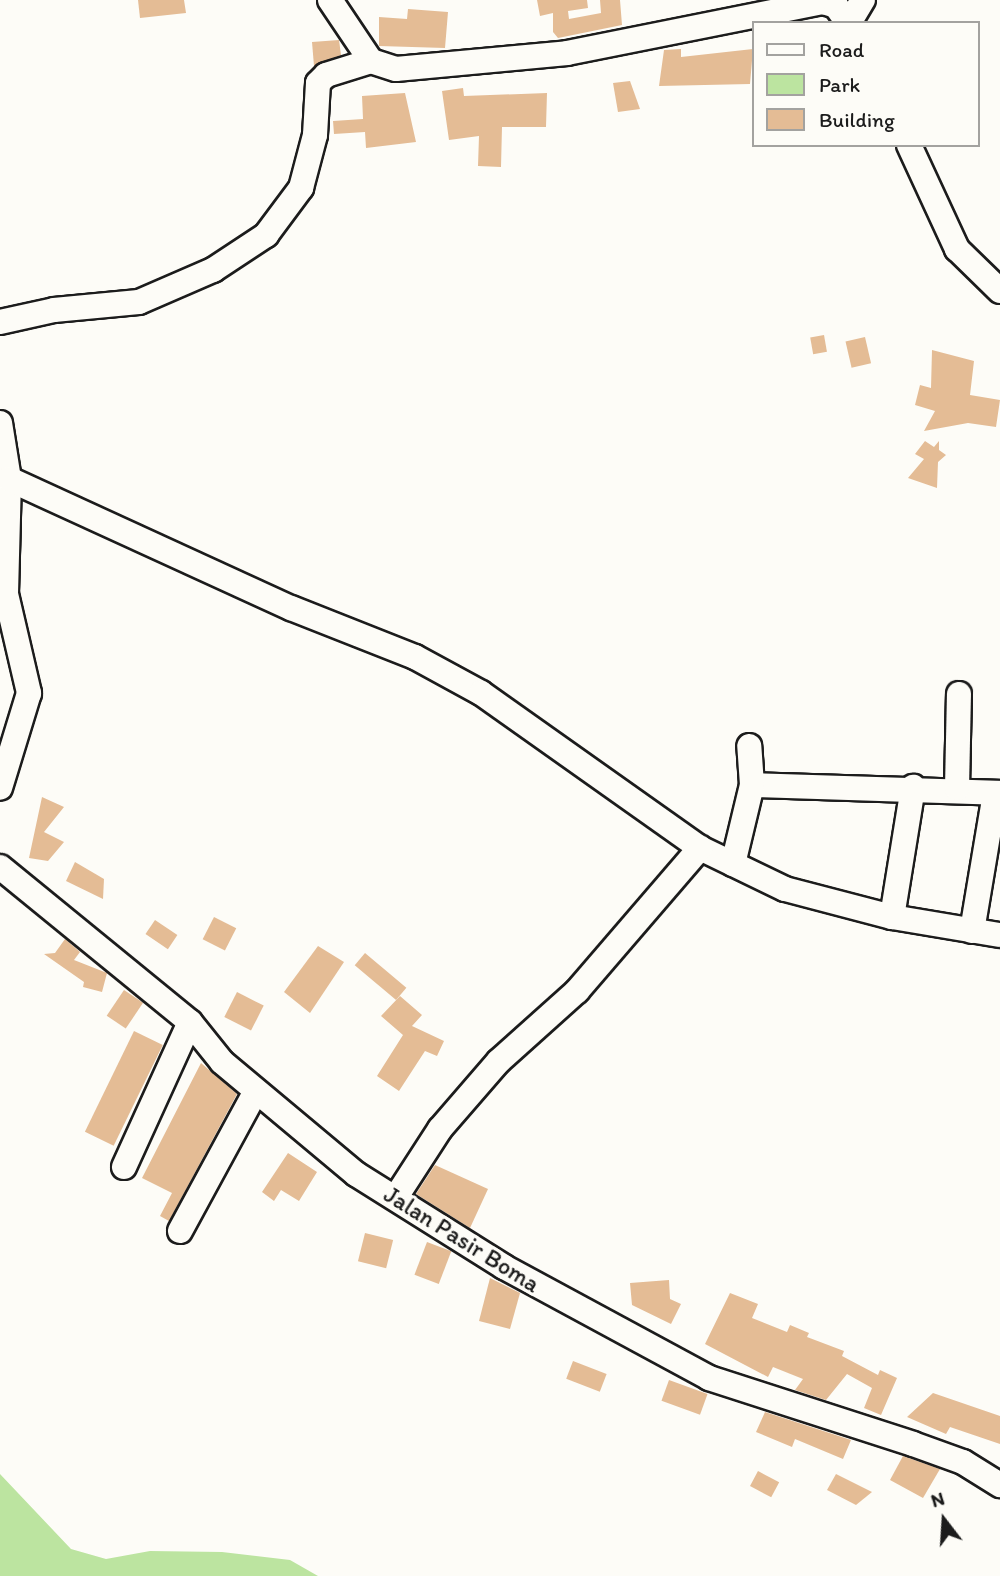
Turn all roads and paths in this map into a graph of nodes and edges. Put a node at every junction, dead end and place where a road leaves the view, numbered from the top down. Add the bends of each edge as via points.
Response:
1 (330, 0) edge
2 (863, 0) edge
3 (847, 21) edge
4 (849, 21) edge
5 (370, 61) junction
6 (910, 147) edge
7 (1000, 291) edge
8 (0, 322) edge
9 (0, 423) edge
10 (9, 479) junction
11 (959, 694) dead end
12 (749, 746) dead end
13 (752, 785) junction
14 (914, 787) junction
15 (0, 788) edge
16 (957, 788) junction
17 (997, 793) edge
18 (700, 848) junction
19 (733, 864) junction
20 (0, 867) edge
21 (892, 917) junction
22 (972, 931) junction
23 (1000, 935) edge
24 (190, 1022) junction
25 (256, 1091) junction
26 (124, 1167) dead end
27 (396, 1197) junction
28 (180, 1231) dead end
29 (1000, 1485) edge

1 - 5 street
2 - 4 street
3 - 5 street via 836,6 823,2 567,53 408,69 380,67
5 - 8 street via 326,75 318,83 315,135 301,188 266,235 213,270 139,302 54,310
6 - 7 street via 957,249
9 - 10 street
10 - 15 street via 6,594 29,693
10 - 18 street via 291,608 426,663 481,692
11 - 16 street
12 - 13 street
13 - 14 street
13 - 19 street
14 - 16 street
14 - 21 street
16 - 17 street
17 - 22 street
18 - 19 street
18 - 27 street via 578,991 499,1061 440,1129
19 - 21 street via 785,890
20 - 24 street, Jalan Pasir Boma
21 - 22 street
22 - 23 street
24 - 25 street, Jalan Pasir Boma
24 - 26 street
25 - 27 street, Jalan Pasir Boma via 356,1174
25 - 28 street
27 - 29 street, Jalan Pasir Boma via 504,1267 709,1378 951,1458

